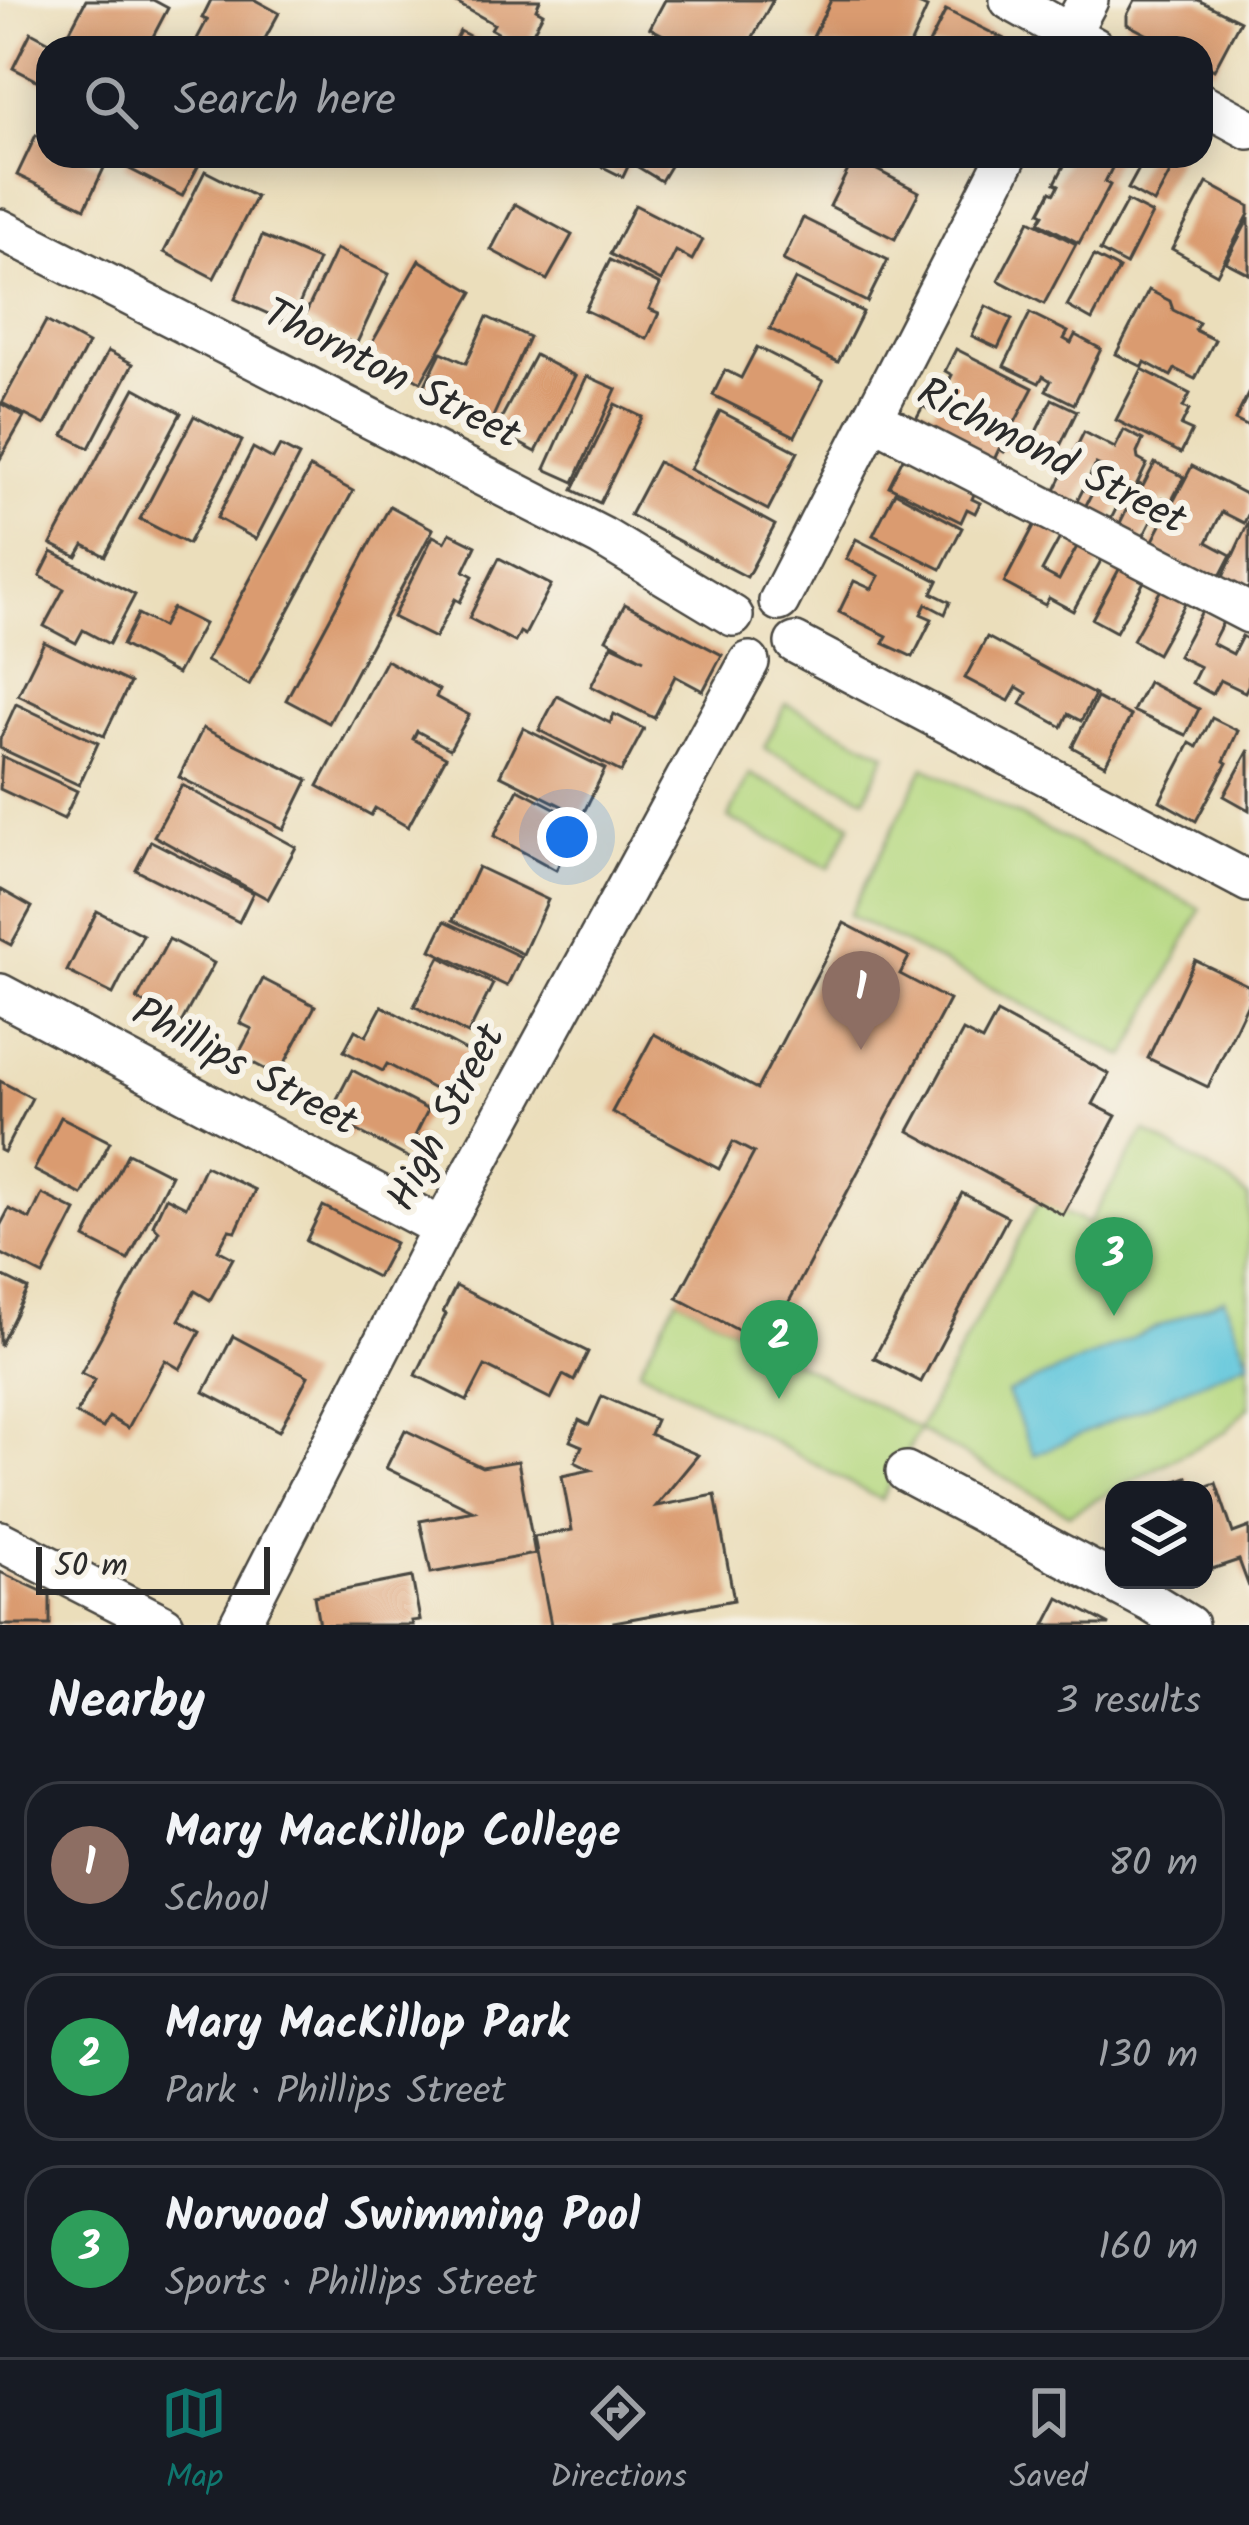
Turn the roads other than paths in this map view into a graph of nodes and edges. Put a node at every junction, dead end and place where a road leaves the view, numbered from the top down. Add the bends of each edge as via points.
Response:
1 (1010, 0) edge
2 (1078, 33) edge
3 (1213, 110) edge
4 (1249, 129) edge
5 (1001, 168) edge
6 (0, 229) edge
7 (872, 419) junction
8 (779, 602) junction
9 (1249, 613) edge
10 (734, 616) junction
11 (796, 643) junction
12 (748, 662) junction
13 (1249, 882) edge
14 (0, 994) edge
15 (442, 1228) junction
16 (906, 1472) dead end
17 (0, 1541) edge
18 (164, 1625) edge
19 (239, 1625) edge
20 (1188, 1625) edge

1 - 2 street
3 - 4 street
5 - 7 street
6 - 10 street, Thornton Street via 602,537
7 - 8 street
7 - 9 street, Richmond Street
8 - 10 street via 748,601
8 - 11 street via 797,624
10 - 12 street via 733,647
11 - 12 street via 782,661
11 - 13 street
12 - 15 street, High Street
14 - 15 street, Phillips Street
15 - 19 street, High Street
16 - 20 street
17 - 18 street

